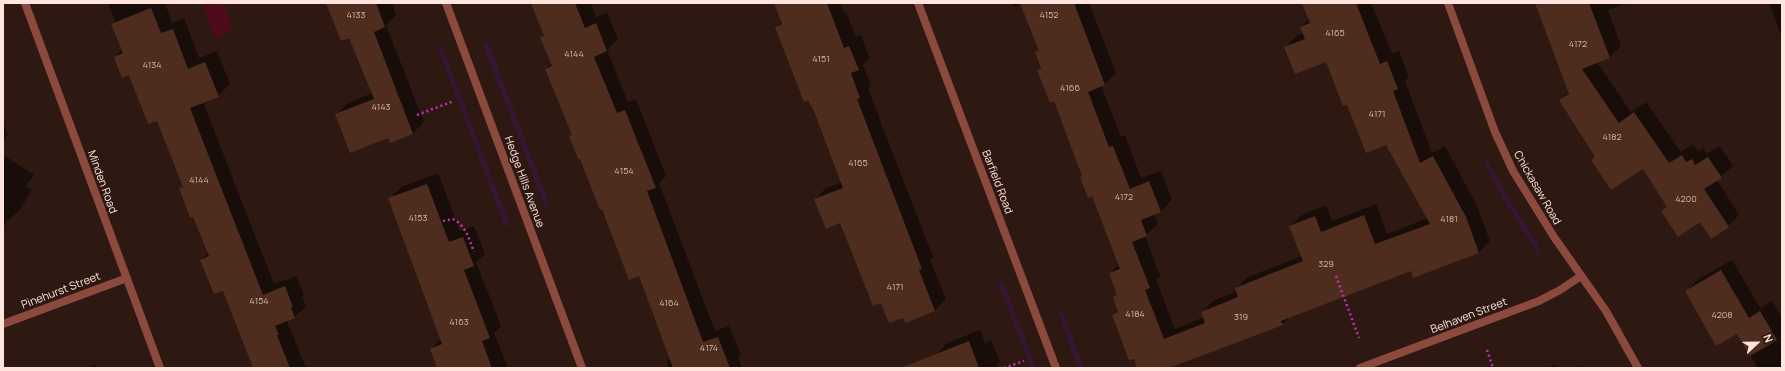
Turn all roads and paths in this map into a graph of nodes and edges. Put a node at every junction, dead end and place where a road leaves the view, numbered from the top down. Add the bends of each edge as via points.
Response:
1 (25, 3) edge
2 (446, 3) edge
3 (918, 3) edge
4 (1448, 3) edge
5 (454, 101) dead end
6 (417, 115) dead end
7 (443, 221) dead end
8 (474, 252) dead end
9 (1336, 276) dead end
10 (1581, 276) junction
11 (127, 278) junction
12 (3, 324) edge
13 (1360, 338) dead end
14 (1487, 350) dead end
15 (1024, 360) dead end
16 (160, 368) edge
17 (582, 368) edge
18 (1004, 368) edge
19 (1056, 368) edge
20 (1360, 368) edge
21 (1493, 368) edge
22 (1638, 368) edge

1 - 11 street, Minden Road
2 - 17 street, Hedge Hills Avenue
3 - 19 street, Barfield Road
4 - 10 street, Chickasaw Road via 1495,132 1513,171
5 - 6 path
7 - 8 path via 453,219 460,222
9 - 13 path
10 - 20 street, Belhaven Street via 1539,301
10 - 22 street, Chickasaw Road via 1606,311
11 - 12 street, Pinehurst Street
11 - 16 street, Minden Road
14 - 21 path
15 - 18 path

